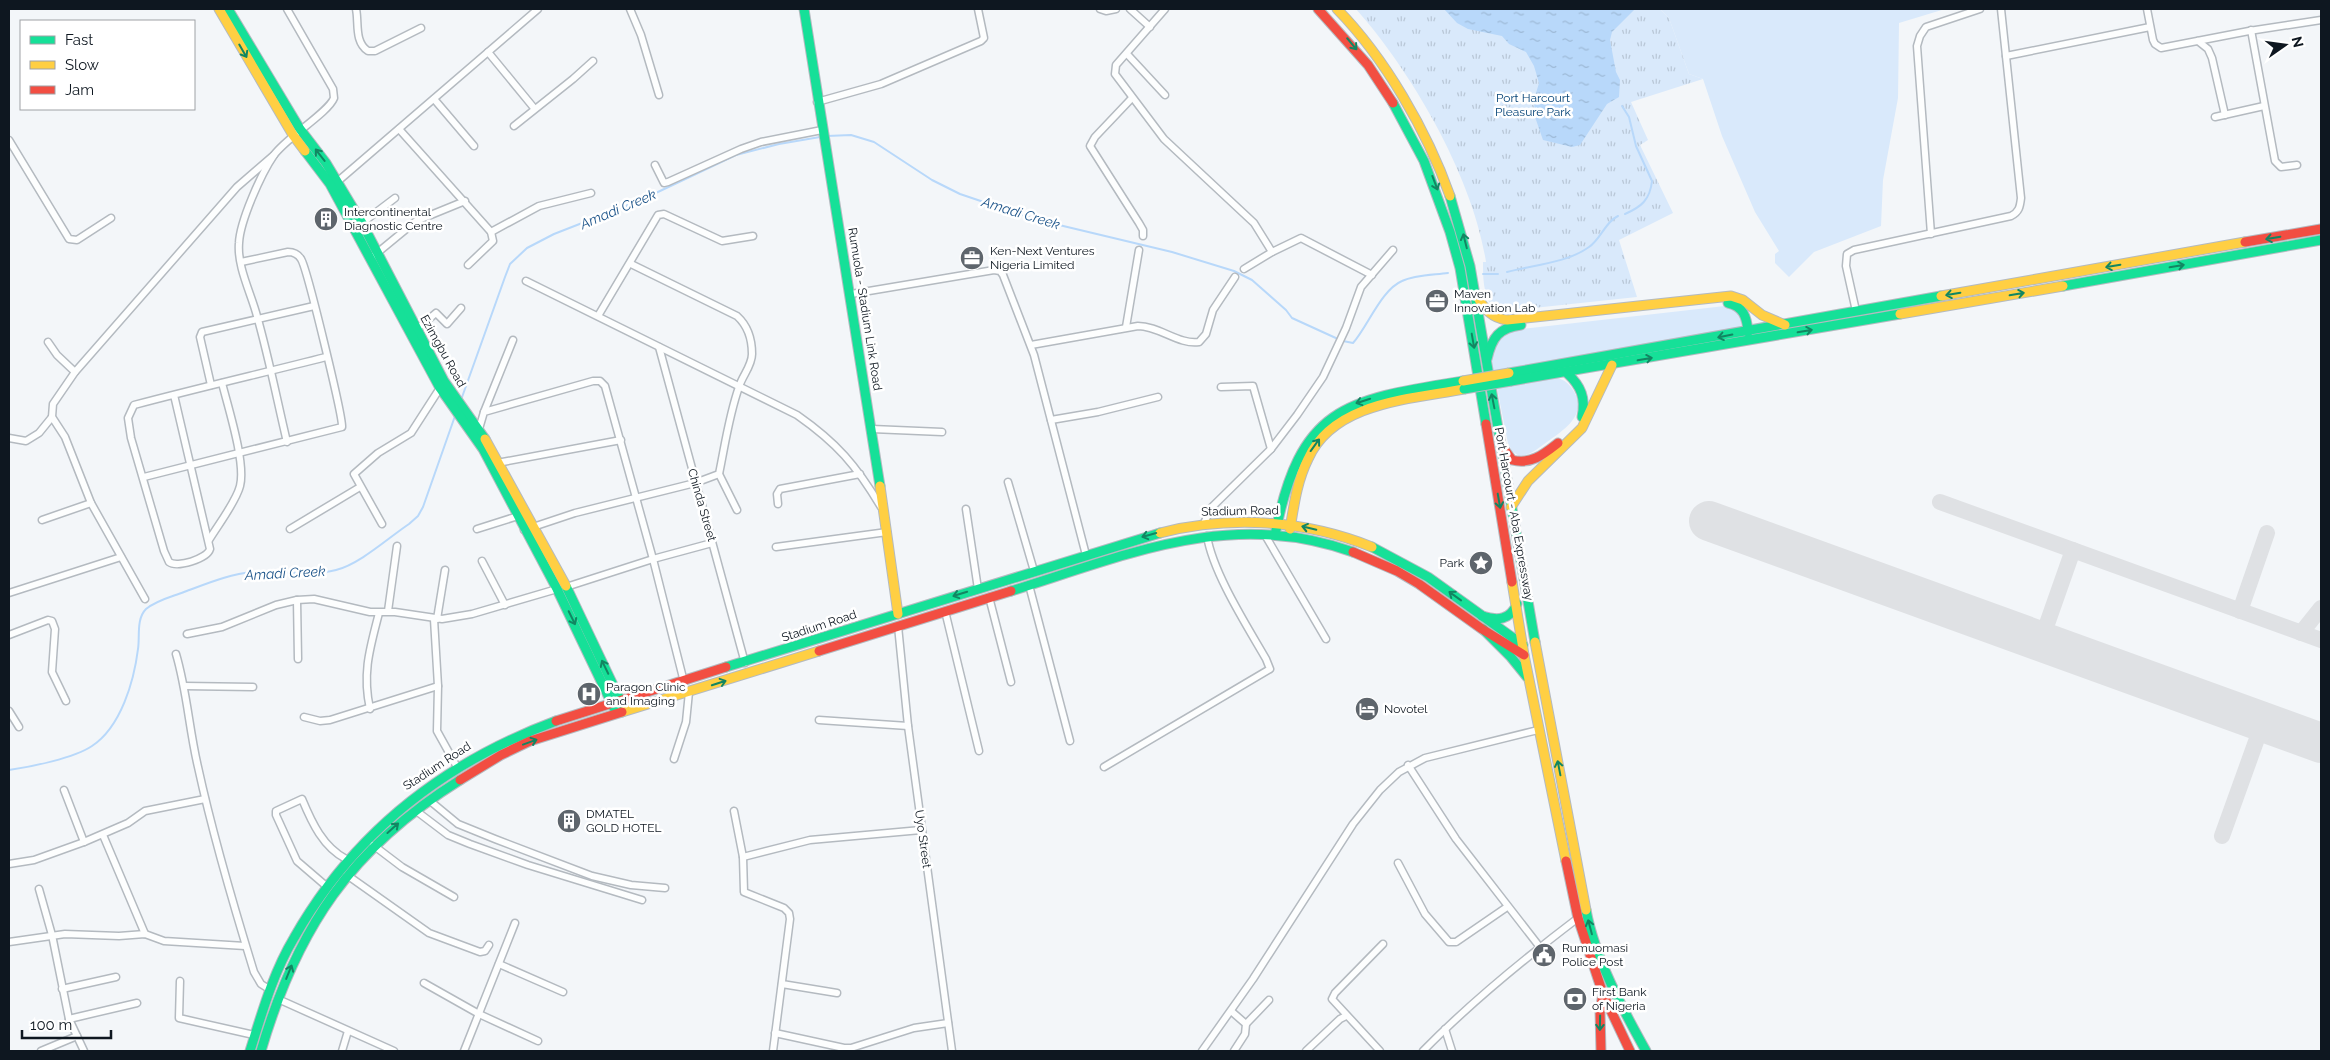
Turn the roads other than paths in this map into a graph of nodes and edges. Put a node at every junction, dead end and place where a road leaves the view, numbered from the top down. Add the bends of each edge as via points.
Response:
1 (219, 9) edge
2 (228, 9) edge
3 (287, 9) edge
4 (356, 9) edge
5 (538, 9) edge
6 (630, 9) edge
7 (804, 9) edge
8 (979, 9) edge
9 (1100, 9) edge
10 (1116, 9) edge
11 (1130, 9) edge
12 (1164, 9) edge
13 (1318, 9) edge
14 (1336, 9) edge
15 (1980, 9) edge
16 (2001, 9) edge
17 (2147, 9) edge
18 (2321, 20) edge
19 (1150, 27) junction
20 (2150, 27) junction
21 (421, 28) dead end
22 (2251, 30) junction
23 (2198, 41) junction
24 (488, 52) junction
25 (1127, 54) junction
26 (2006, 56) junction
27 (593, 60) dead end
28 (659, 95) dead end
29 (1165, 95) dead end
30 (1132, 98) junction
31 (434, 99) junction
32 (817, 102) junction
33 (2264, 106) junction
34 (534, 108) junction
35 (2225, 115) junction
36 (2215, 117) dead end
37 (514, 126) dead end
38 (399, 129) junction
39 (297, 132) junction
40 (823, 134) junction
41 (9, 140) edge
42 (474, 146) dead end
43 (274, 155) junction
44 (655, 165) dead end
45 (2297, 165) dead end
46 (337, 182) junction
47 (591, 193) dead end
48 (395, 198) dead end
49 (465, 201) junction
50 (111, 218) dead end
51 (362, 223) junction
52 (2321, 229) edge
53 (491, 232) junction
54 (1931, 234) junction
55 (753, 236) dead end
56 (1142, 236) dead end
57 (2321, 240) edge
58 (1139, 250) dead end
59 (1393, 250) dead end
60 (1272, 252) junction
61 (373, 256) junction
62 (241, 262) junction
63 (630, 264) junction
64 (468, 265) dead end
65 (1244, 269) dead end
66 (1372, 275) junction
67 (1235, 277) dead end
68 (526, 281) dead end
69 (1474, 290) junction
70 (851, 294) junction
71 (314, 306) junction
72 (461, 308) dead end
73 (1856, 311) junction
74 (598, 316) junction
75 (258, 318) junction
76 (1785, 325) junction
77 (1126, 327) junction
78 (417, 329) junction
79 (1748, 332) junction
80 (513, 340) dead end
81 (48, 342) dead end
82 (1031, 345) junction
83 (659, 346) junction
84 (326, 357) junction
85 (1486, 363) junction
86 (1612, 364) junction
87 (75, 372) junction
88 (270, 372) junction
89 (1567, 373) junction
90 (1510, 377) junction
91 (222, 383) junction
92 (211, 385) junction
93 (1463, 385) junction
94 (738, 387) junction
95 (1220, 387) dead end
96 (440, 388) junction
97 (174, 394) junction
98 (1158, 397) dead end
99 (452, 401) junction
100 (484, 412) junction
101 (52, 417) junction
102 (466, 419) junction
103 (1051, 420) junction
104 (478, 429) junction
105 (872, 429) junction
106 (942, 432) dead end
107 (9, 438) edge
108 (621, 440) junction
109 (287, 442) junction
110 (1501, 445) junction
111 (1271, 449) junction
112 (239, 454) junction
113 (498, 462) junction
114 (190, 466) junction
115 (719, 474) junction
116 (860, 474) junction
117 (144, 477) junction
118 (866, 481) junction
119 (1008, 482) dead end
120 (695, 483) junction
121 (881, 484) junction
122 (360, 487) junction
123 (636, 498) junction
124 (91, 503) junction
125 (778, 504) dead end
126 (1512, 506) junction
127 (966, 509) dead end
128 (737, 510) dead end
129 (885, 513) junction
130 (518, 516) junction
131 (42, 520) dead end
132 (1277, 522) junction
133 (1204, 523) junction
134 (382, 524) dead end
135 (1290, 524) junction
136 (528, 528) junction
137 (290, 529) dead end
138 (477, 529) dead end
139 (887, 532) junction
140 (1264, 535) junction
141 (1275, 535) junction
142 (1207, 536) junction
143 (1289, 537) junction
144 (209, 540) junction
145 (712, 543) junction
146 (398, 546) dead end
147 (776, 547) dead end
148 (1086, 555) junction
149 (121, 557) junction
150 (653, 559) junction
151 (482, 562) dead end
152 (444, 570) dead end
153 (1034, 571) junction
154 (1029, 585) junction
155 (562, 588) junction
156 (978, 589) junction
157 (9, 593) edge
158 (990, 598) junction
159 (146, 599) dead end
160 (298, 600) junction
161 (1517, 604) junction
162 (505, 605) junction
163 (945, 611) junction
164 (388, 612) junction
165 (379, 613) junction
166 (898, 614) junction
167 (1482, 616) junction
168 (435, 619) junction
169 (898, 626) junction
170 (1483, 629) junction
171 (187, 634) dead end
172 (9, 635) edge
173 (1326, 639) dead end
174 (1523, 645) junction
175 (176, 654) dead end
176 (1524, 655) junction
177 (298, 659) dead end
178 (745, 663) junction
179 (1529, 680) junction
180 (684, 682) junction
181 (1011, 682) dead end
182 (184, 686) junction
183 (438, 686) junction
184 (253, 687) dead end
185 (688, 692) junction
186 (66, 701) dead end
187 (617, 702) junction
188 (370, 709) junction
189 (9, 711) edge
190 (621, 713) junction
191 (304, 717) dead end
192 (819, 720) dead end
193 (908, 726) junction
194 (19, 727) dead end
195 (1538, 730) junction
196 (1070, 741) dead end
197 (979, 751) dead end
198 (674, 759) dead end
199 (1408, 765) junction
200 (457, 767) junction
201 (1104, 767) dead end
202 (64, 790) dead end
203 (205, 800) junction
204 (429, 800) junction
205 (415, 810) junction
206 (734, 812) dead end
207 (921, 830) junction
208 (103, 835) junction
209 (84, 842) junction
210 (373, 845) junction
211 (743, 857) junction
212 (346, 859) junction
213 (1398, 863) dead end
214 (9, 864) edge
215 (347, 875) junction
216 (325, 885) junction
217 (665, 888) dead end
218 (39, 889) dead end
219 (454, 897) dead end
220 (642, 900) dead end
221 (1507, 907) junction
222 (1578, 918) junction
223 (515, 923) dead end
224 (146, 934) junction
225 (52, 935) junction
226 (9, 942) edge
227 (1383, 944) dead end
228 (489, 945) dead end
229 (245, 946) junction
230 (1539, 946) junction
231 (499, 964) junction
232 (116, 977) dead end
233 (180, 980) dead end
234 (424, 983) dead end
235 (782, 984) junction
236 (62, 988) junction
237 (269, 989) junction
238 (563, 992) dead end
239 (837, 994) dead end
240 (1603, 994) junction
241 (278, 999) junction
242 (1269, 1000) dead end
243 (137, 1003) dead end
244 (1231, 1011) junction
245 (479, 1014) junction
246 (1346, 1016) junction
247 (70, 1019) junction
248 (948, 1023) junction
249 (1246, 1024) junction
250 (1444, 1029) junction
251 (348, 1031) junction
252 (776, 1033) junction
253 (254, 1035) junction
254 (78, 1036) junction
255 (538, 1041) dead end
256 (1644, 1049) edge
257 (41, 1051) edge
258 (84, 1051) edge
259 (250, 1051) edge
260 (261, 1051) edge
261 (342, 1051) edge
262 (394, 1051) edge
263 (464, 1051) edge
264 (773, 1051) edge
265 (952, 1051) edge
266 (1202, 1051) edge
267 (1234, 1051) edge
268 (1306, 1051) edge
269 (1380, 1051) edge
270 (1424, 1051) edge
271 (1452, 1051) edge
272 (1601, 1051) edge
273 (1631, 1051) edge

1 -> 39 main road, Ezimgbu Road
2 - 39 main road, Ezimgbu Road
3 - 39 street via 334,93 329,105
4 - 21 street via 356,28 363,47 368,51 375,51
5 - 24 street
6 - 28 street
7 - 32 main road, Rumuola - Stadium Link Road
8 - 32 street via 984,34 981,41 881,84
9 - 10 street
11 - 19 street
12 - 19 street
13 -> 161 main road, Port Harcourt - Aba Expressway via 1368,63 1401,116 1427,166 1446,213 1460,268
69 -> 14 main road, Port Harcourt - Aba Expressway via 1458,216 1423,133 1374,54
15 - 54 street via 1926,28 1916,46
16 - 26 street
17 - 20 street
18 - 22 street
19 - 25 street
20 - 23 street via 2154,44 2161,48
20 - 26 street
22 - 23 street
22 - 33 street
23 - 35 street via 2208,49 2212,58
24 - 31 street
24 - 34 street
25 - 29 street
25 - 30 street via 1114,70
26 - 54 street via 2020,208 2011,216
27 - 34 street
30 - 56 street via 1091,147 1139,223
30 - 60 street via 1164,139 1254,223
31 - 38 street
31 - 42 street
32 - 40 main road, Rumuola - Stadium Link Road
33 - 35 street
33 - 45 street via 2275,161 2281,167
34 - 37 street
35 - 36 street
38 - 46 street
38 - 49 street
39 - 43 street
46 -> 39 main road, Ezimgbu Road via 326,164
39 - 61 main road, Ezimgbu Road
40 - 44 street via 748,146 664,183
40 - 70 main road, Rumuola - Stadium Link Road
41 - 50 street via 69,239 77,240
43 - 62 street via 258,186 242,230 239,242
43 - 87 street via 237,187
46 - 51 main road, Ezimgbu Road
47 - 53 street via 533,208
48 - 51 street
49 - 53 street
49 - 61 street via 416,221
51 - 61 main road, Ezimgbu Road
52 -> 73 main road
53 - 64 street via 493,241
54 - 73 street via 1847,254 1846,266
55 - 63 street via 722,241 661,214 656,216
86 -> 57 main road
58 - 77 street
59 - 66 street
60 - 65 street
60 - 66 street via 1296,239 1305,238
61 - 78 main road, Ezimgbu Road
61 - 96 main road, Ezimgbu Road
62 - 71 street via 288,252 298,255 303,262
62 - 75 street
63 - 74 street
63 - 94 street via 745,323 752,354
66 - 111 street via 1361,287 1323,377
67 - 77 street via 1213,310 1206,334 1199,342 1189,342 1143,326
68 - 74 street
69 - 76 main road via 1487,311 1500,320 1731,296 1743,300 1762,316
69 - 85 main road, Port Harcourt - Aba Expressway
70 - 82 street via 1000,271
70 - 105 main road, Rumuola - Stadium Link Road
71 - 75 street
71 - 84 street
72 - 78 street via 447,324 436,313
73 - 76 main road
74 - 83 street
75 - 88 street
75 - 92 street via 200,334
76 - 79 main road
77 - 82 street
78 - 99 main road, Ezimgbu Road
79 - 85 main road via 1748,321 1743,311 1736,304 1729,303 1517,326 1496,332
79 -> 90 main road
80 - 100 street
81 - 87 street
82 - 103 street
83 - 94 street
83 - 120 street, Chinda Street
84 - 88 street
84 - 109 street via 342,427
110 -> 85 main road, Port Harcourt - Aba Expressway
86 - 89 main road
86 - 126 main road via 1582,428 1528,481
87 - 101 street via 53,404
88 - 91 street
88 - 109 street
89 - 90 main road
89 - 110 main road via 1578,383 1585,401 1582,417 1574,430 1528,462 1512,460
90 - 93 main road, bridge
91 - 92 street
91 - 112 street
92 - 97 street
93 -> 132 main road via 1368,400 1329,418 1302,448
135 -> 93 main road via 1302,468 1316,442 1332,427 1377,406
94 - 115 street
94 - 116 street via 797,415 820,431 837,445
95 - 111 street via 1253,386
96 - 99 main road, Ezimgbu Road
96 - 122 street via 411,433 356,470
97 - 114 street
97 - 117 street via 134,405 129,413 131,438
98 - 103 street
99 - 102 main road, Ezimgbu Road
100 - 104 street
100 - 108 street via 600,381 605,386
101 - 107 street via 40,433 26,441
101 - 124 street via 64,437
102 - 104 main road, Ezimgbu Road
102 - 130 main road, Ezimgbu Road
103 - 148 street
104 - 113 main road, Ezimgbu Road
105 - 106 street
105 - 121 main road, Rumuola - Stadium Link Road
108 - 113 street
108 - 123 street
109 - 112 street
110 - 126 main road, Port Harcourt - Aba Expressway
111 - 133 street via 1212,507
112 - 114 street
112 - 144 street via 241,485
113 - 136 main road, Ezimgbu Road
114 - 117 street
114 - 144 street
115 - 120 street
115 - 128 street
116 - 118 street
116 - 125 street via 780,489
117 - 144 street via 164,550 172,565 206,556 210,549
118 - 121 street via 873,485
118 - 129 street
119 - 153 street
120 - 123 street
120 - 145 street, Chinda Street
121 - 129 main road, Rumuola - Stadium Link Road
122 - 134 street
122 - 137 street
123 - 136 street
123 - 150 street
124 - 131 street
124 - 149 street
256 -> 126 main road, Port Harcourt - Aba Expressway via 1606,973 1587,915
127 - 156 street
129 - 139 main road, Rumuola - Stadium Link Road
130 - 136 main road, Ezimgbu Road
130 - 138 street
132 - 133 main road, Stadium Road
132 - 135 main road, Stadium Road
132 - 141 main road
133 -> 148 main road, Stadium Road via 1165,530
135 - 143 main road
167 -> 135 main road, Stadium Road via 1402,561 1348,538
136 - 155 main road, Ezimgbu Road
139 - 147 street
139 - 166 main road, Rumuola - Stadium Link Road
140 - 141 main road, Stadium Road
140 - 142 main road, Stadium Road
140 - 173 street
141 - 143 main road, Stadium Road
142 - 154 main road, Stadium Road via 1124,556
142 - 201 street via 1224,583 1268,662 1269,670
143 - 170 main road, Stadium Road via 1344,549 1398,571
145 - 150 street
145 - 178 street, Chinda Street
146 - 164 street
148 - 153 main road, Stadium Road
149 - 157 street
149 - 159 street
150 - 155 street
150 - 180 street
151 - 162 street
152 - 168 street
153 - 156 main road, Stadium Road
154 - 158 main road, Stadium Road
154 - 196 street
155 - 162 street
155 - 187 main road, Ezimgbu Road
156 -> 166 main road, Stadium Road
158 - 163 main road, Stadium Road
158 - 181 street
160 - 165 street via 326,600
160 - 171 street via 276,605 222,627
160 - 177 street
161 - 167 main road via 1504,619
161 - 174 main road, Port Harcourt - Aba Expressway
162 - 168 street via 454,618
163 - 169 main road, Stadium Road
163 - 197 street
164 - 165 street
164 - 168 street
165 - 188 street via 365,676
166 - 178 main road, Stadium Road
167 - 174 main road, Stadium Road
168 - 183 street
185 -> 169 main road, Stadium Road
169 - 193 street, Uyo Street
170 - 176 main road, Stadium Road
170 - 179 main road
172 - 186 street via 52,621 52,672
174 - 176 main road, Port Harcourt - Aba Expressway
175 - 182 street
176 - 179 main road, Port Harcourt - Aba Expressway
178 - 180 main road, Stadium Road
179 - 195 main road, Port Harcourt - Aba Expressway
180 - 187 main road, Stadium Road
182 - 184 street
182 - 203 street
183 - 188 street
183 - 200 street via 437,731
185 - 190 main road, Stadium Road
185 - 198 street via 686,722
187 - 190 main road, Ezimgbu Road
187 - 200 main road, Stadium Road via 530,730 490,747
188 - 191 street via 330,720
189 - 194 street
204 -> 190 main road, Stadium Road via 519,746
192 - 193 street
193 - 207 street, Uyo Street
195 - 199 street
195 - 222 main road, Port Harcourt - Aba Expressway
199 - 221 street via 1456,839
199 - 244 street via 1380,790 1353,824
200 - 212 main road, Stadium Road via 399,807
202 - 209 street
203 - 208 street via 144,811
203 - 229 street
204 - 205 main road, Stadium Road
204 - 217 street via 458,824 592,876 631,885
210 -> 205 main road, Stadium Road
205 - 220 street via 448,834 470,844
206 - 211 street
207 - 211 street via 810,840
207 - 248 street, Uyo Street
208 - 209 street
208 - 224 street
209 - 214 street via 34,860
210 - 215 main road, Stadium Road
210 - 219 street via 402,867
211 - 235 street via 744,892 789,913
212 - 216 main road, Stadium Road
212 - 216 street via 336,854 319,834 302,800 276,811 297,861
213 - 221 street via 1425,914 1449,942 1456,942
215 - 228 street via 429,933 480,952
241 -> 215 main road, Stadium Road via 315,920
216 - 237 main road, Stadium Road via 291,940
218 - 225 street
221 - 230 street
222 - 230 street
222 - 240 main road, Port Harcourt - Aba Expressway
223 - 231 street
224 - 225 street
224 - 229 street via 164,941
225 - 226 street
225 - 236 street
227 - 246 street via 1332,999
229 - 237 street via 257,980
230 - 250 street
231 - 238 street
231 - 245 street
232 - 236 street
233 - 253 street via 179,1018
234 - 245 street
235 - 239 street
235 - 252 street
236 - 247 street
237 - 253 main road, Stadium Road
240 -> 272 main road
240 - 273 main road, Port Harcourt - Aba Expressway
241 - 251 street
241 - 260 main road, Stadium Road
242 - 249 street
243 - 247 street
244 - 249 street
244 - 266 street
245 - 255 street
245 - 263 street
246 - 268 street
246 - 269 street
247 - 254 street
248 - 252 street via 914,1028 851,1048
248 - 265 street, Uyo Street
249 - 267 street via 1244,1038
250 - 270 street
250 - 271 street
251 - 261 street
251 - 262 street
252 - 264 street
253 - 259 main road, Stadium Road
254 - 257 street
254 - 258 street
256 - 273 main road

